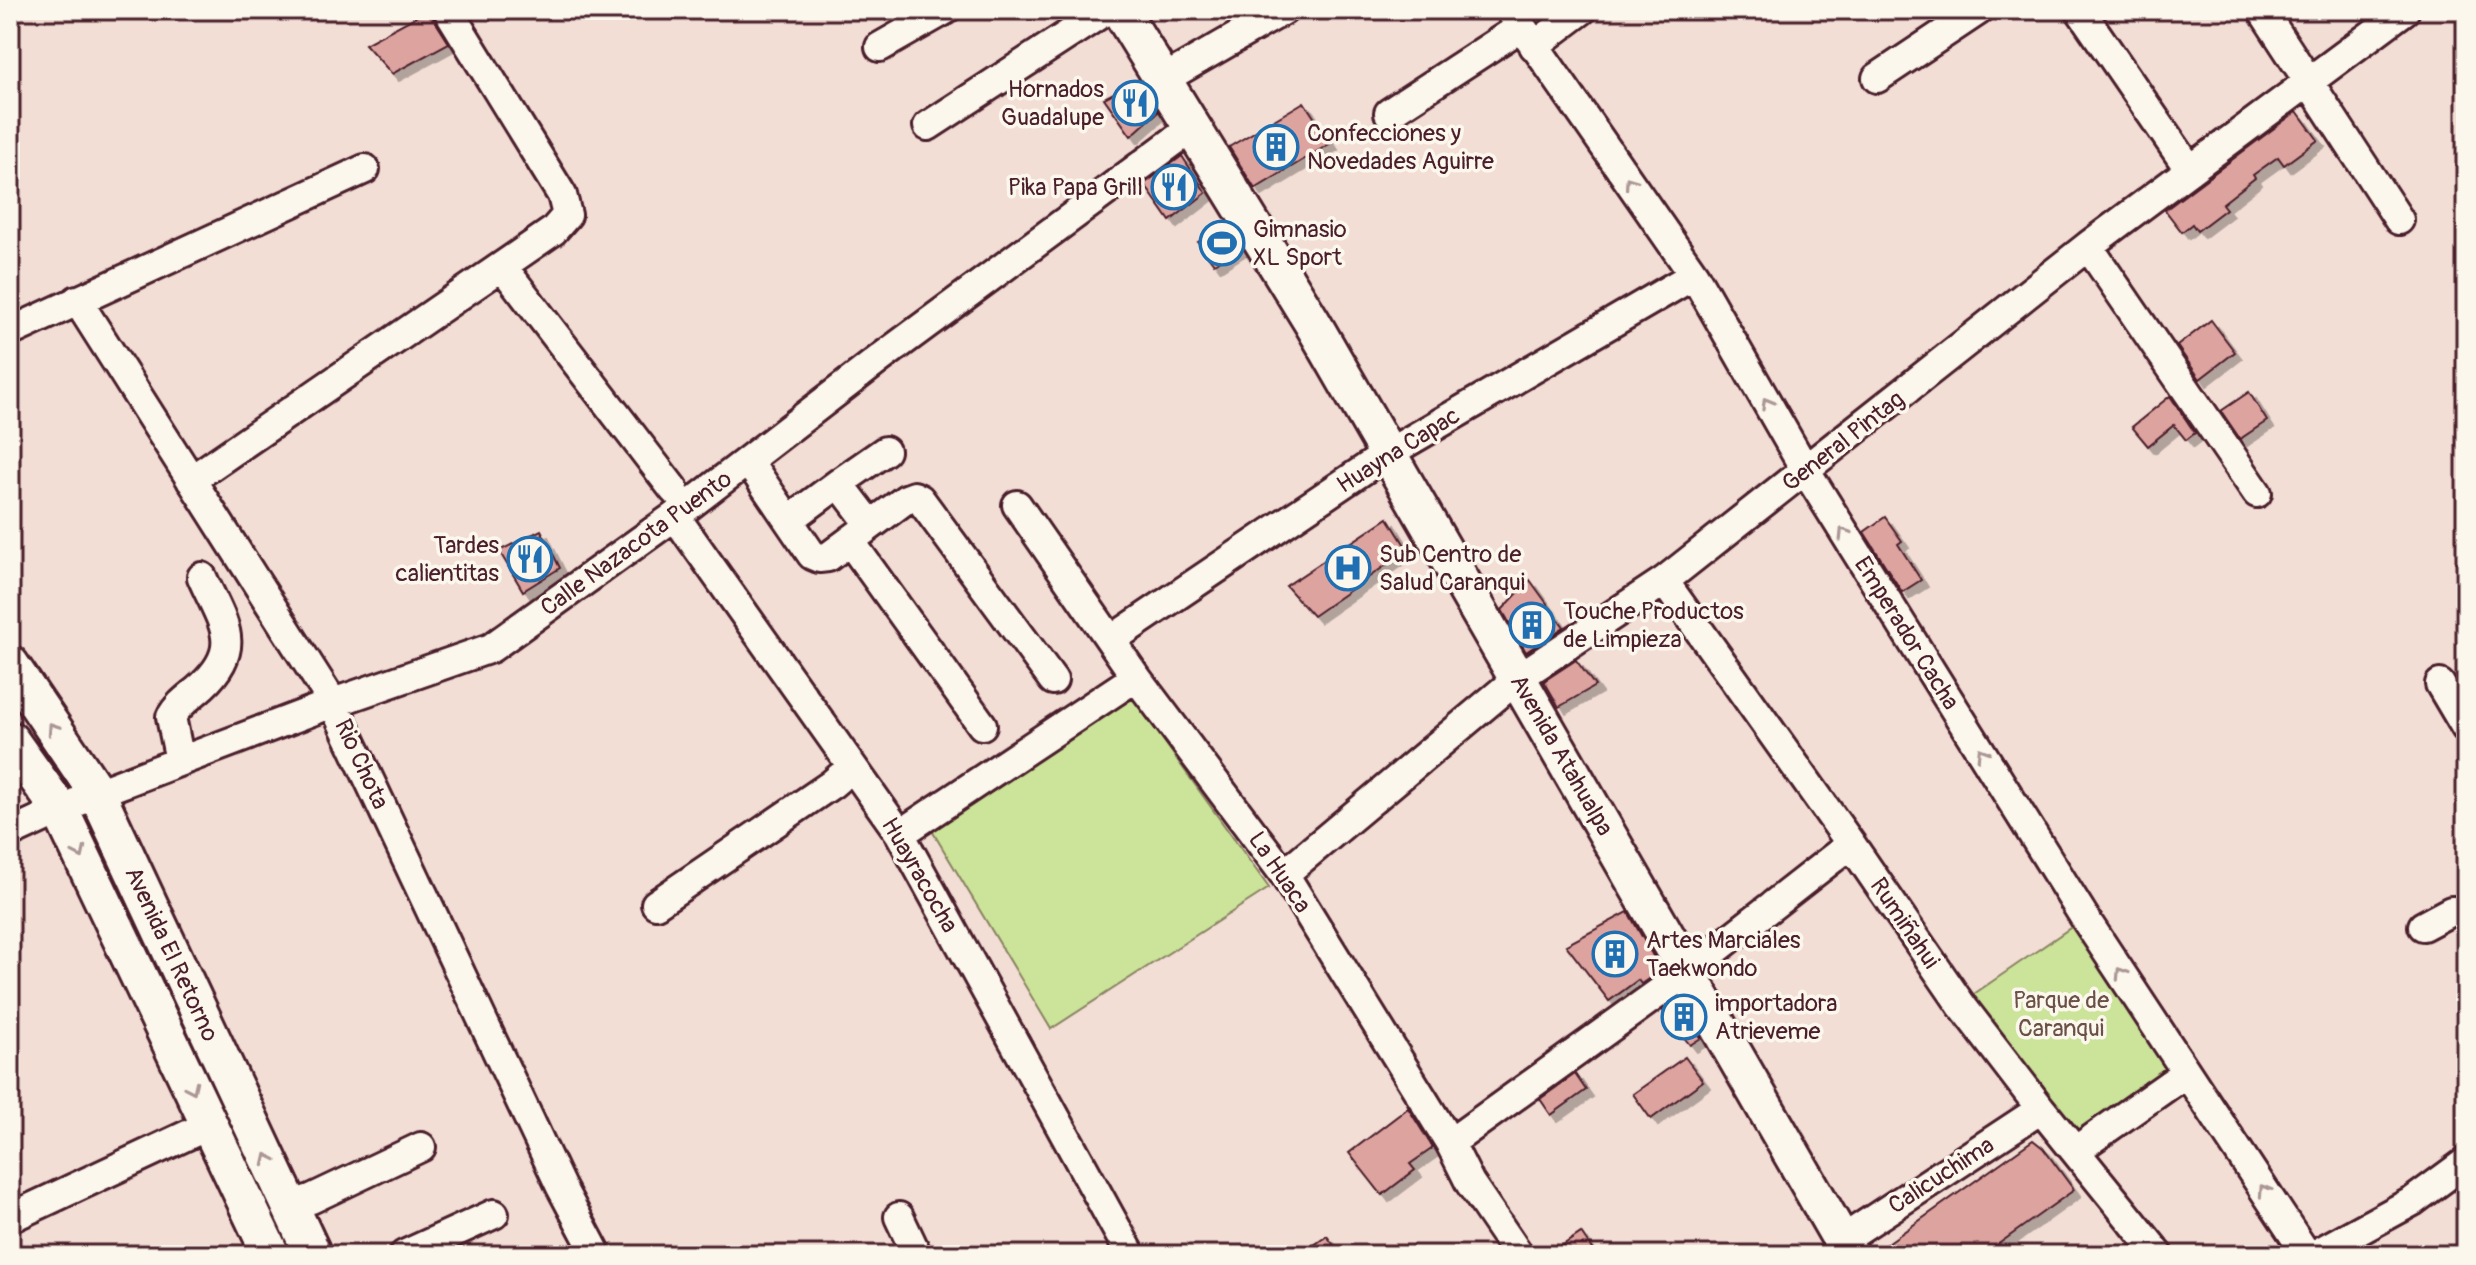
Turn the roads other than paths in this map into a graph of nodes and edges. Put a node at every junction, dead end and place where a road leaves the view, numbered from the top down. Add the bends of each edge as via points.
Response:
1 (448, 10) edge
2 (945, 10) edge
3 (1106, 10) edge
4 (1120, 10) edge
5 (1284, 10) edge
6 (1582, 10) edge
7 (2080, 10) edge
8 (2262, 10) edge
9 (2405, 10) edge
10 (1974, 11) edge
11 (1522, 28) edge
12 (880, 47) dead end
13 (1877, 78) dead end
14 (1164, 79) junction
15 (2310, 81) junction
16 (1389, 113) dead end
17 (928, 126) dead end
18 (1193, 127) junction
19 (365, 169) dead end
20 (2190, 170) junction
21 (2399, 220) dead end
22 (2088, 246) junction
23 (502, 266) junction
24 (1694, 275) junction
25 (77, 300) junction
26 (10, 332) edge
27 (885, 451) dead end
28 (1387, 454) junction
29 (748, 461) junction
30 (1806, 471) junction
31 (191, 480) junction
32 (839, 483) junction
33 (2257, 493) dead end
34 (675, 503) junction
35 (1017, 505) dead end
36 (789, 520) junction
37 (861, 533) junction
38 (202, 577) dead end
39 (1664, 581) junction
40 (1111, 640) junction
41 (10, 664) edge
42 (1136, 677) junction
43 (1518, 678) junction
44 (1053, 680) dead end
45 (2440, 684) dead end
46 (333, 703) junction
47 (982, 725) dead end
48 (2466, 728) edge
49 (10, 740) edge
50 (180, 761) junction
51 (852, 767) junction
52 (97, 793) junction
53 (60, 810) junction
54 (10, 833) edge
55 (900, 834) junction
56 (1851, 844) junction
57 (1284, 874) junction
58 (656, 904) dead end
59 (2466, 911) edge
60 (2423, 926) dead end
61 (1686, 973) junction
62 (2186, 1073) junction
63 (2041, 1109) junction
64 (209, 1125) junction
65 (1450, 1143) junction
66 (421, 1147) dead end
67 (2075, 1151) junction
68 (2466, 1162) edge
69 (290, 1205) junction
70 (494, 1214) dead end
71 (899, 1217) dead end
72 (10, 1218) edge
73 (1846, 1248) edge
74 (271, 1255) edge
75 (313, 1255) edge
76 (404, 1255) edge
77 (597, 1255) edge
78 (917, 1255) edge
79 (1131, 1255) edge
80 (1519, 1255) edge
81 (2159, 1255) edge
82 (2307, 1255) edge
83 (2314, 1255) edge

1 - 23 street via 562,195 567,215
2 - 12 street
3 - 17 street
4 - 14 main road, Avenida Atahualpa
5 - 14 street
6 - 11 street
7 - 20 street
8 - 15 street
9 - 15 street, General Pintag
10 - 13 street
11 - 16 street
24 -> 11 street, Emperador Cacha
14 - 18 main road, Avenida Atahualpa
15 - 20 street, General Pintag
15 - 21 street
18 - 28 main road, Avenida Atahualpa
18 - 29 street, Calle Nazacota Puento
19 - 25 street
20 - 22 street, General Pintag
22 - 30 street, General Pintag
22 - 33 street
23 - 31 street
23 - 34 street, Huayracocha
24 - 28 street, Huayna Capac
30 -> 24 street, Emperador Cacha
25 - 26 street
25 - 31 street, Rio Chota
27 - 32 street
28 - 40 street, Huayna Capac
28 - 43 main road, Avenida Atahualpa
29 - 34 street, Calle Nazacota Puento
29 - 36 street
30 - 39 street, General Pintag
62 -> 30 street, Emperador Cacha
31 - 46 street, Rio Chota
32 - 36 street
32 - 37 street
34 - 46 street, Calle Nazacota Puento via 491,648
34 - 51 street, Huayracocha
35 - 40 street, La Huaca
36 - 37 street via 819,558
37 - 44 street via 906,499 920,499
37 - 47 street
38 - 50 street via 228,645 222,665 179,703 171,717
39 - 43 street, General Pintag
39 - 56 street, Rumiñahui
40 - 42 street, La Huaca
52 -> 41 main road, Avenida El Retorno
42 - 55 street
42 - 57 street, La Huaca
43 - 57 street, General Pintag
43 - 61 main road, Avenida Atahualpa
45 - 48 street
46 - 50 street, Calle Nazacota Puento
46 - 77 street, Rio Chota
49 - 53 main road, Avenida El Retorno
50 - 52 street, Calle Nazacota Puento
51 - 55 street, Huayracocha
51 - 58 street
52 - 53 street, Calle Nazacota Puento
69 -> 52 main road, Avenida El Retorno
53 - 54 street, Calle Nazacota Puento
53 -> 64 main road, Avenida El Retorno
55 - 79 street, Huayracocha
56 - 61 street
56 - 63 street, Rumiñahui via 1962,1006
57 - 65 street, La Huaca
59 - 60 street via 2451,911
61 - 65 street
61 - 73 main road, Avenida Atahualpa
62 - 67 street
82 -> 62 street, Emperador Cacha
63 - 67 street, Rumiñahui
63 - 73 street, Calicuchima
64 - 72 street
64 - 74 main road, Avenida El Retorno
65 - 80 street, La Huaca
66 - 69 street
67 - 81 street, Rumiñahui
68 - 83 street via 2413,1201
69 - 75 main road, Avenida El Retorno
70 - 76 street
71 - 78 street

